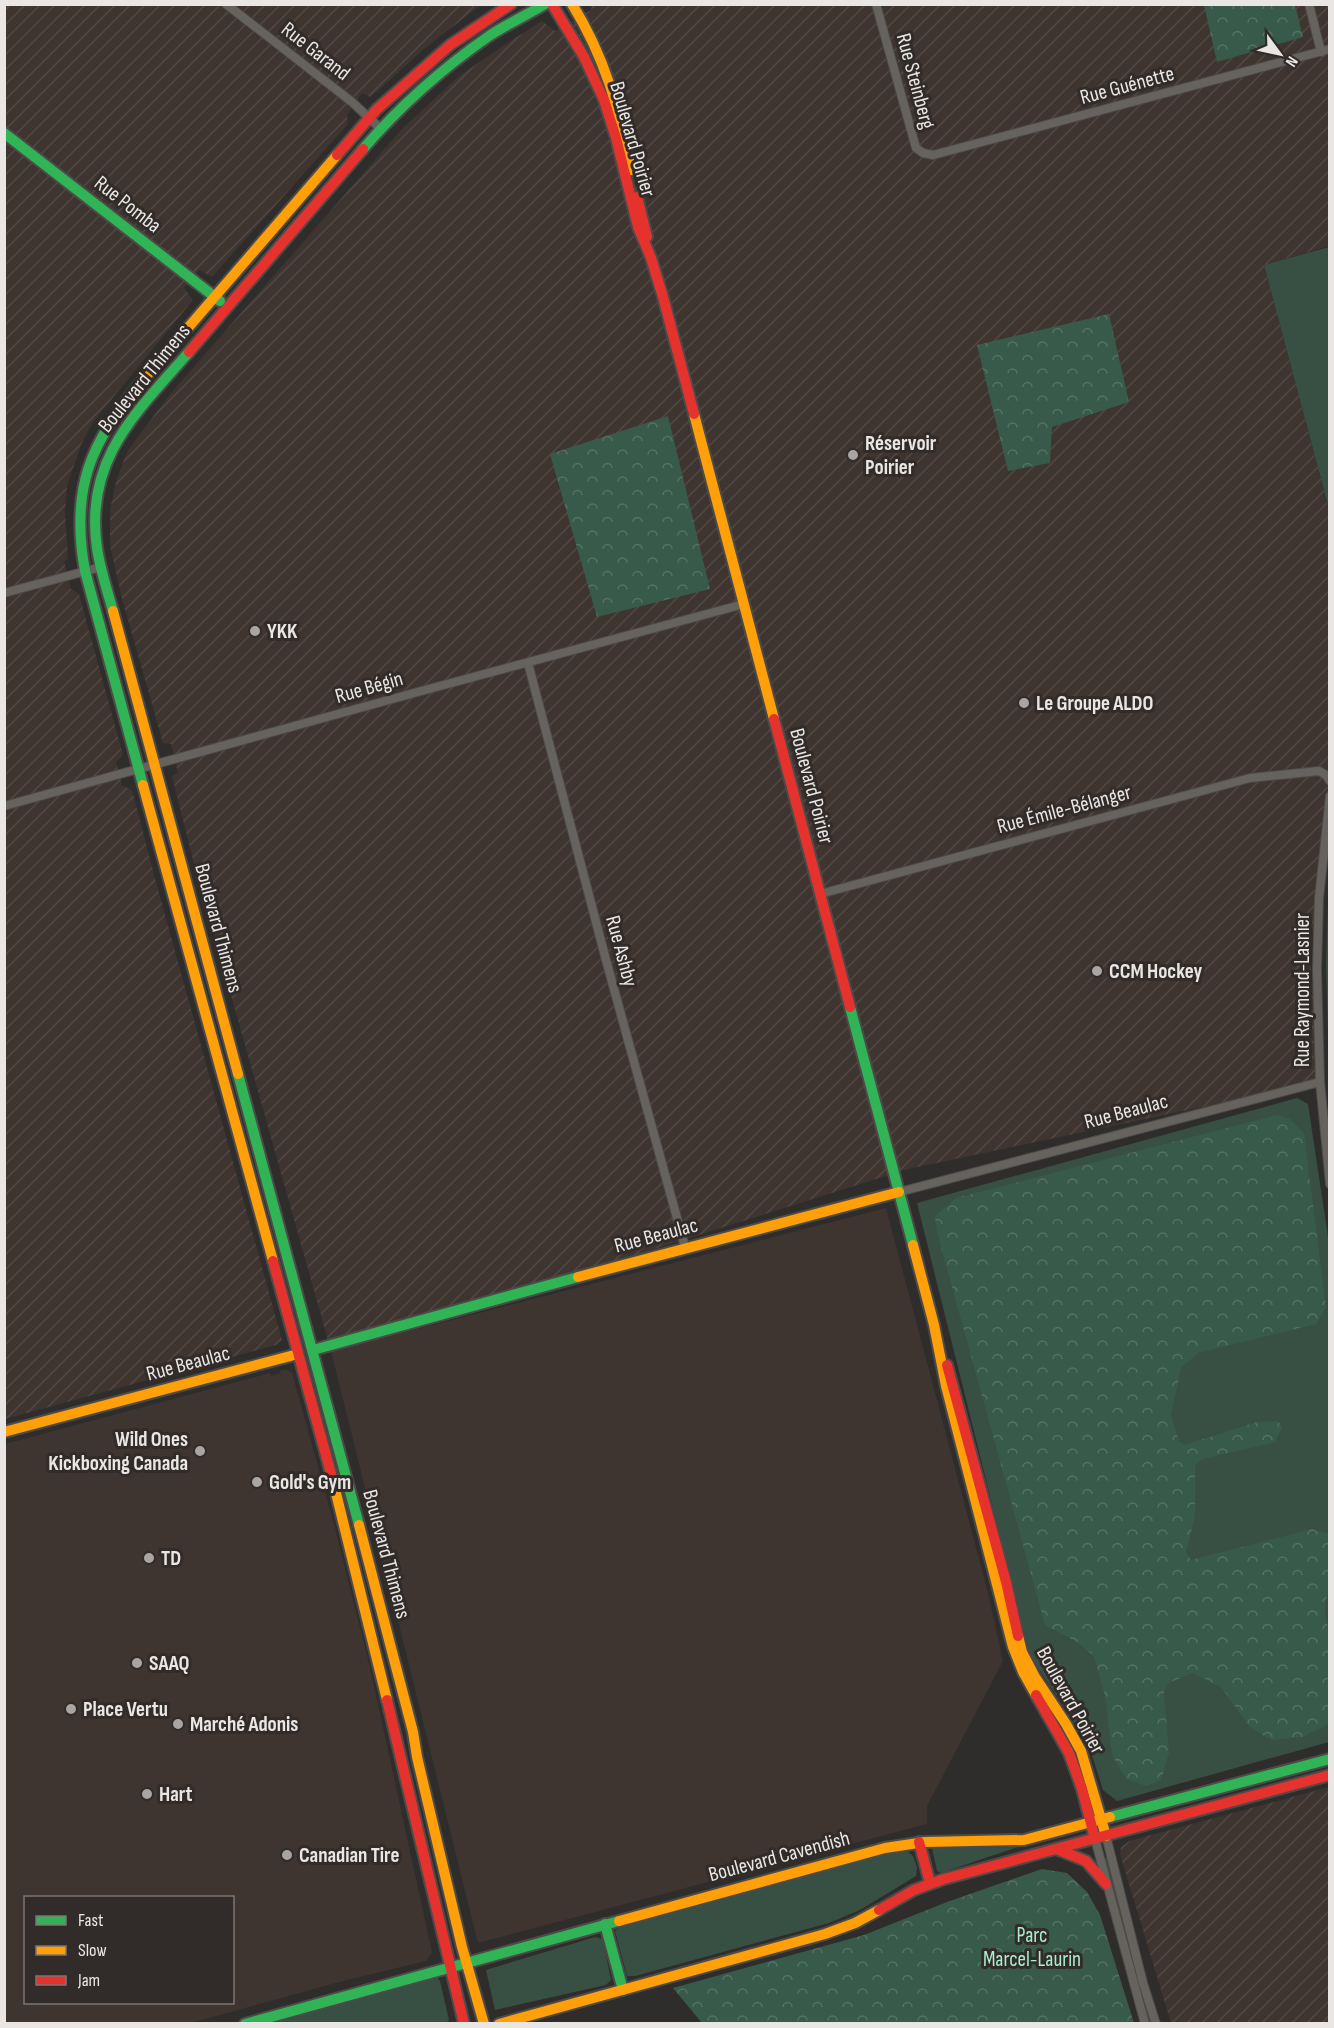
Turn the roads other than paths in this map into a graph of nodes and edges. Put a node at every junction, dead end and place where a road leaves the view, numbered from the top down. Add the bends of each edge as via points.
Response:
1 (226, 4) edge
2 (511, 4) edge
3 (545, 4) edge
4 (552, 4) edge
5 (572, 4) edge
6 (876, 4) edge
7 (1309, 4) edge
8 (1325, 51) edge
9 (369, 117) junction
10 (381, 129) junction
11 (4, 133) edge
12 (933, 155) joint
13 (651, 258) junction
14 (214, 297) junction
15 (227, 308) junction
16 (101, 567) junction
17 (85, 571) junction
18 (4, 593) edge
19 (744, 604) junction
20 (528, 663) junction
21 (155, 765) junction
22 (139, 769) junction
23 (1329, 781) edge
24 (1329, 796) edge
25 (4, 806) edge
26 (184, 874) junction
27 (169, 878) junction
28 (820, 894) junction
29 (213, 980) junction
30 (198, 984) junction
31 (1320, 1082) junction
32 (1329, 1184) edge
33 (899, 1192) junction
34 (685, 1246) junction
35 (313, 1350) junction
36 (298, 1354) junction
37 (4, 1432) edge
38 (1329, 1759) edge
39 (1278, 1773) junction
40 (1329, 1775) edge
41 (1282, 1788) junction
42 (1096, 1822) junction
43 (1100, 1838) junction
44 (919, 1842) junction
45 (1057, 1849) junction
46 (930, 1883) junction
47 (1106, 1884) junction
48 (605, 1924) junction
49 (467, 1962) junction
50 (449, 1968) junction
51 (623, 1990) junction
52 (245, 2024) edge
53 (464, 2024) edge
54 (484, 2024) edge
55 (499, 2024) edge
56 (1145, 2024) edge
57 (1156, 2024) edge

1 - 9 street, Rue Garand
2 - 9 street, Boulevard Thimens via 450,45
3 - 10 street, Boulevard Thimens via 497,31 453,63
4 - 13 street, Boulevard Poirier via 604,100 638,227
5 - 13 street, Boulevard Poirier via 599,50 616,101
6 - 12 street, Rue Steinberg via 916,148
7 - 8 street
8 - 12 street, Rue Guénette
9 - 10 street, Rue Garand
9 - 14 street, Boulevard Thimens
10 - 15 street, Boulevard Thimens
11 - 14 street, Rue Pomba
13 - 19 street, Boulevard Poirier
14 - 15 street, Rue Pomba
14 - 17 street, Boulevard Thimens via 122,404 97,443 86,472 80,506 79,535
15 - 16 street, Boulevard Thimens via 134,415 110,453 95,507
16 - 17 street
16 - 21 street, Boulevard Thimens
17 - 18 street
17 - 22 street, Boulevard Thimens
19 - 20 street, Rue Bégin
19 - 28 street, Boulevard Poirier
20 - 21 street, Rue Bégin
20 - 34 street, Rue Ashby
21 - 22 street, Rue Bégin
21 - 26 street, Boulevard Thimens
22 - 25 street, Rue Bégin
22 - 27 street, Boulevard Thimens
23 - 28 street, Rue Émile-Bélanger via 1319,771 1250,778
24 - 31 street, Rue Raymond-Lasnier via 1319,898
26 - 27 street
26 - 29 street, Boulevard Thimens
27 - 30 street, Boulevard Thimens
28 - 33 street, Boulevard Poirier
29 - 30 street
29 - 35 street, Boulevard Thimens
30 - 36 street, Boulevard Thimens
31 - 32 street, Rue Raymond-Lasnier
31 - 33 street, Rue Beaulac
33 - 34 street, Rue Beaulac
33 - 42 street, Boulevard Poirier via 1013,1647 1022,1672 1068,1752
34 - 35 street, Rue Beaulac
35 - 36 street, Rue Beaulac
35 - 49 street, Boulevard Thimens via 413,1732
36 - 37 street, Rue Beaulac
36 - 50 street, Boulevard Thimens via 360,1586
38 - 39 street, Boulevard Cavendish
39 - 41 street
39 - 42 street, Boulevard Cavendish
40 - 41 street
41 - 43 street
42 - 43 street, Boulevard Poirier
42 - 44 street, Boulevard Cavendish via 1021,1841
43 - 45 street
43 - 47 street, Boulevard Poirier
43 - 57 street, Boulevard Poirier
44 - 46 street
44 - 48 street, Boulevard Cavendish
45 - 46 street
45 - 47 street via 1086,1861
46 - 51 street via 836,1930
47 - 56 street, Boulevard Poirier
48 - 49 street, Boulevard Cavendish
48 - 51 street
49 - 50 street, Boulevard Cavendish
49 - 54 street, Boulevard Thimens
50 - 52 street, Boulevard Cavendish
50 - 53 street, Boulevard Thimens
51 - 55 street

